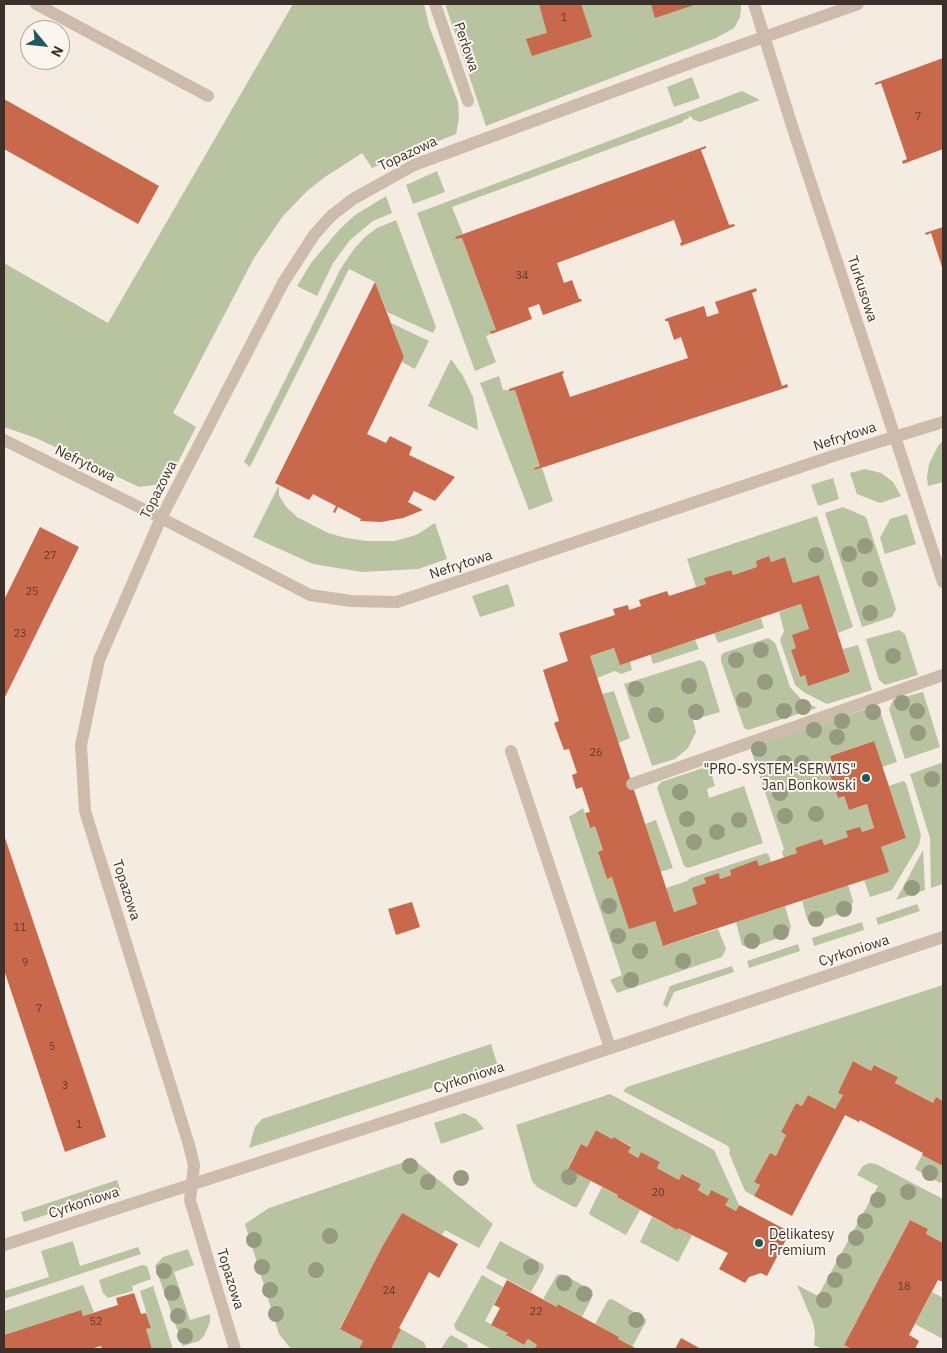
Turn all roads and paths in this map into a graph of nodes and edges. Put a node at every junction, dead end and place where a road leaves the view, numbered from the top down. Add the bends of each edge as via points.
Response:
1 (36, 4) edge
2 (435, 4) edge
3 (754, 4) edge
4 (858, 4) edge
5 (764, 37) junction
6 (208, 96) dead end
7 (468, 101) dead end
8 (943, 422) edge
9 (895, 437) junction
10 (4, 440) edge
11 (161, 518) junction
12 (943, 582) edge
13 (943, 675) edge
14 (511, 751) dead end
15 (632, 784) dead end
16 (943, 937) edge
17 (610, 1048) junction
18 (190, 1184) junction
19 (4, 1245) edge
20 (235, 1349) edge

1 - 6 street
2 - 7 street, Perłowa
3 - 5 street, Turkusowa
4 - 5 street, Topazowa
5 - 9 street, Turkusowa
5 - 11 street, Topazowa via 414,165 353,199 331,216 314,235 283,283
8 - 9 street, Nefrytowa
9 - 11 street, Nefrytowa via 397,602 351,602 310,595
9 - 12 street, Turkusowa
10 - 11 street, Nefrytowa
11 - 18 street, Topazowa via 99,660 81,745 85,811 187,1140 194,1165
13 - 15 street
14 - 17 street
16 - 17 street, Cyrkoniowa
17 - 18 street, Cyrkoniowa
18 - 19 street, Cyrkoniowa
18 - 20 street, Topazowa via 190,1200

